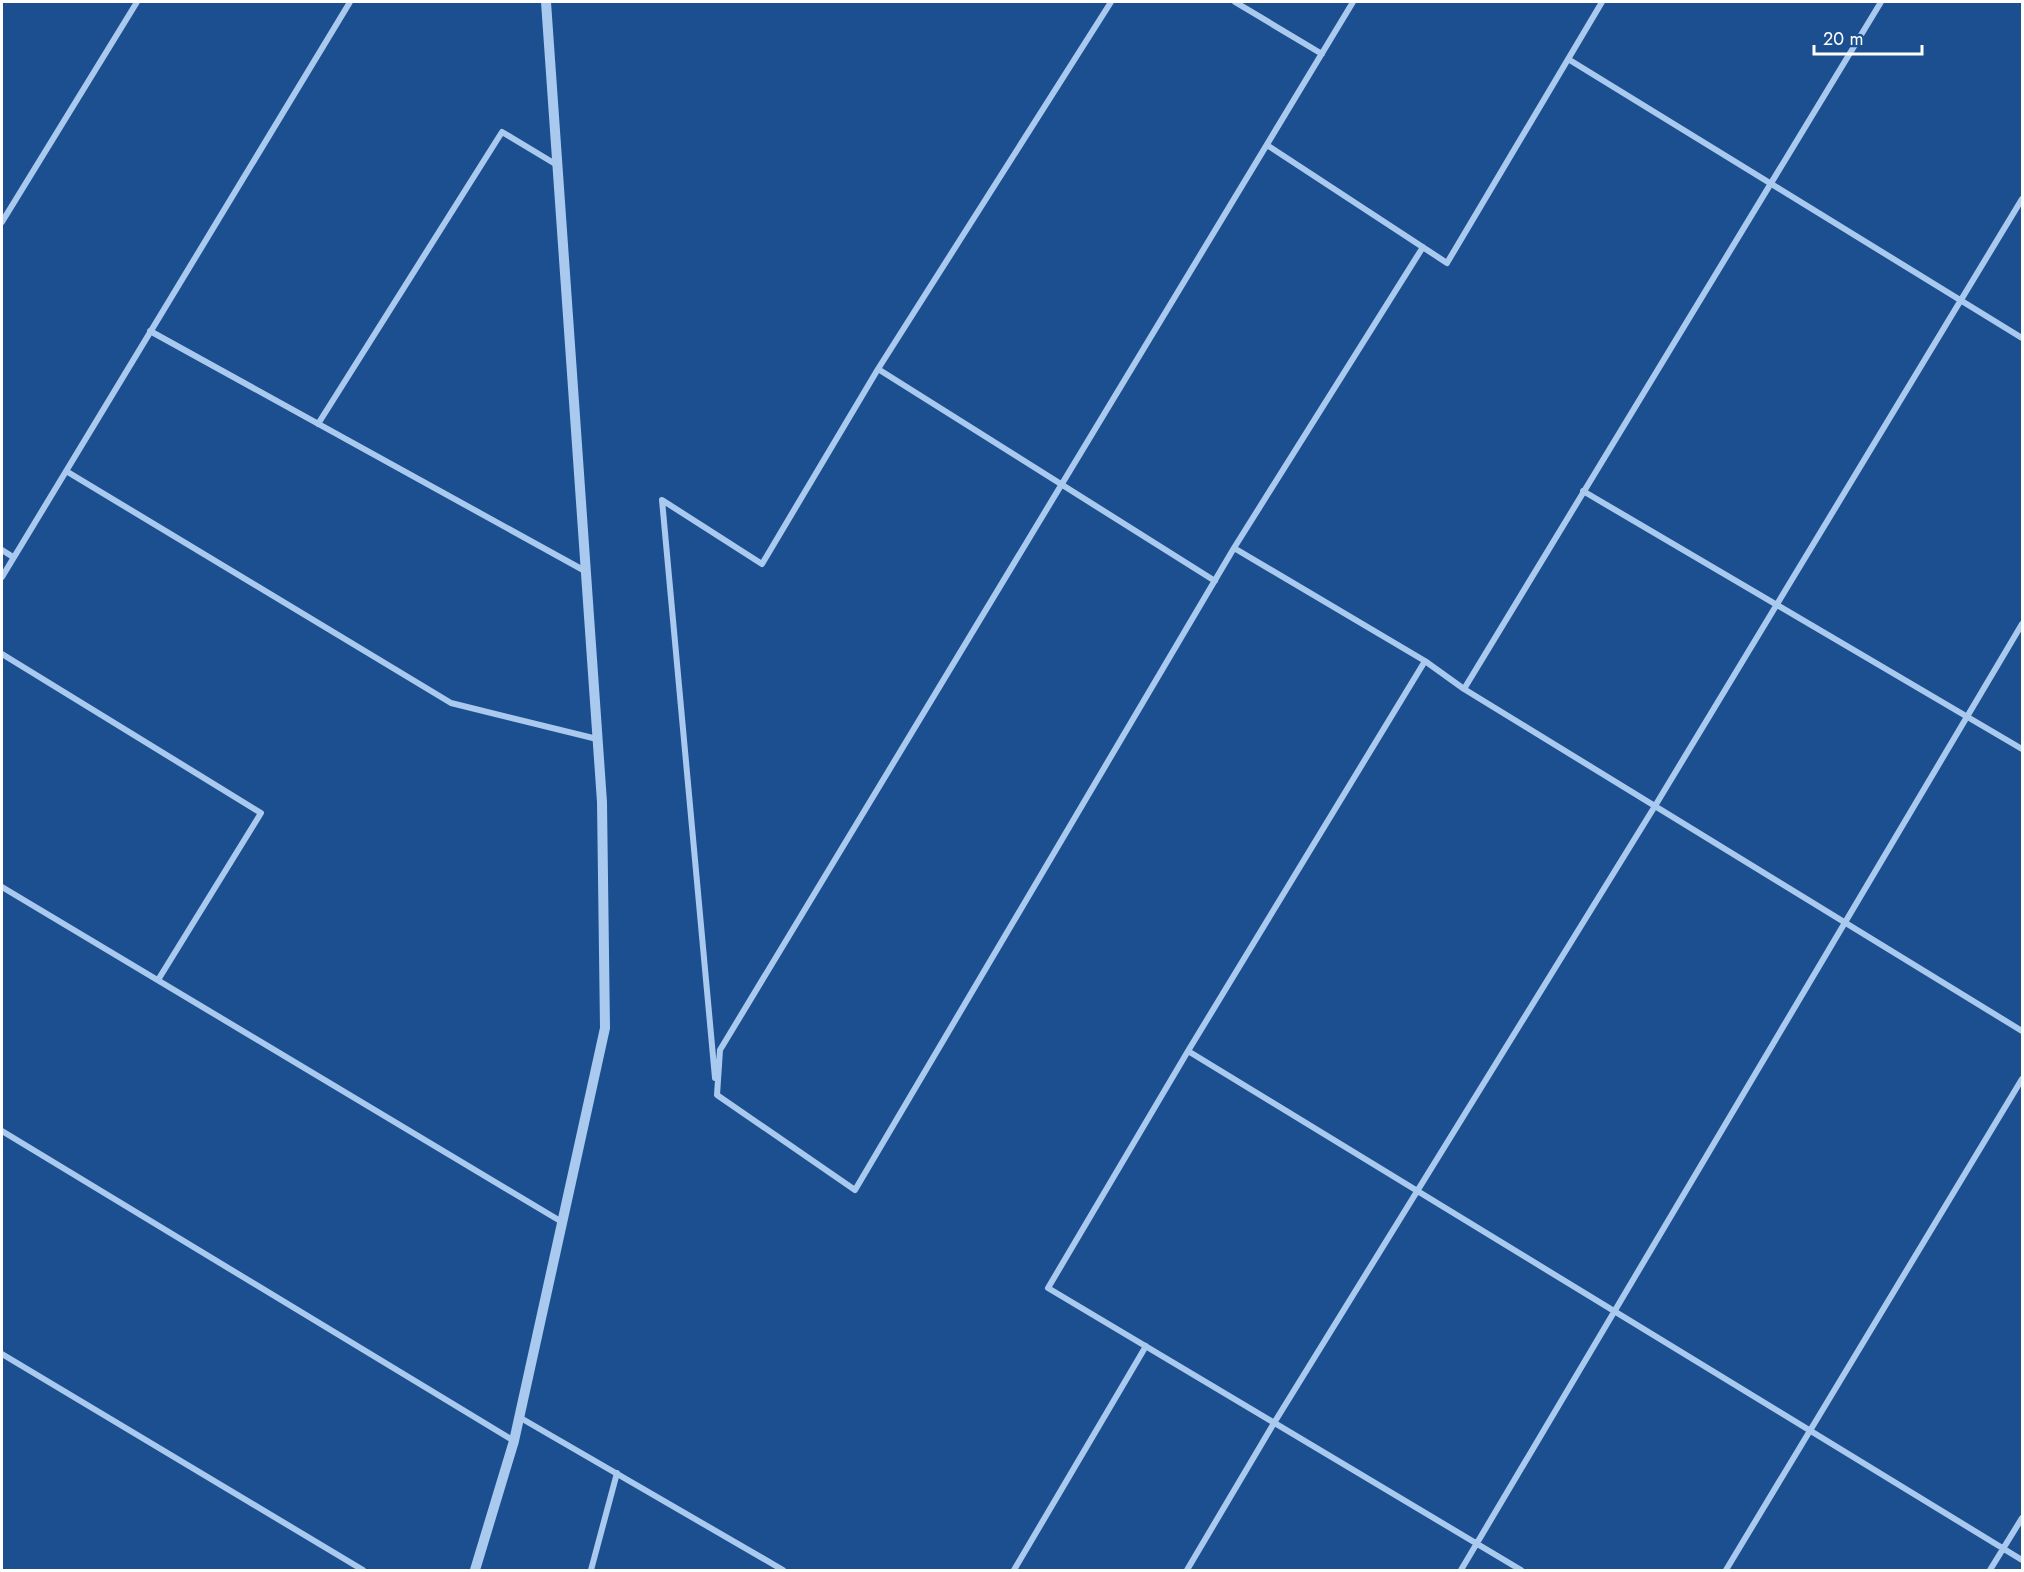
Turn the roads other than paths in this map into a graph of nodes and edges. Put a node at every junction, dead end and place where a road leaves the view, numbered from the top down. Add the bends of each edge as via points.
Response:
1 (137, 2) edge
2 (350, 2) edge
3 (546, 2) edge
4 (1111, 2) edge
5 (1235, 2) edge
6 (1353, 2) edge
7 (1602, 2) edge
8 (1881, 2) edge
9 (1322, 54) junction
10 (1568, 59) junction
11 (1267, 145) junction
12 (557, 165) junction
13 (1773, 182) junction
14 (2022, 199) edge
15 (2, 222) edge
16 (1422, 247) junction
17 (1962, 300) junction
18 (150, 331) junction
19 (2022, 338) edge
20 (878, 369) junction
21 (318, 424) junction
22 (66, 471) junction
23 (1061, 485) junction
24 (1583, 491) junction
25 (1234, 548) junction
26 (2, 550) edge
27 (14, 557) junction
28 (585, 571) junction
29 (2, 577) edge
30 (1215, 580) junction
31 (1776, 606) junction
32 (2022, 624) edge
33 (2, 654) edge
34 (1425, 662) junction
35 (1464, 689) junction
36 (1968, 718) junction
37 (597, 739) junction
38 (2022, 748) edge
39 (1655, 806) junction
40 (2, 887) edge
41 (1844, 922) junction
42 (158, 980) junction
43 (2022, 1031) edge
44 (1188, 1051) junction
45 (2022, 1079) edge
46 (717, 1095) junction
47 (2, 1131) edge
48 (1419, 1191) junction
49 (562, 1222) junction
50 (1616, 1312) junction
51 (1146, 1346) junction
52 (2, 1354) edge
53 (519, 1416) junction
54 (1274, 1424) junction
55 (1810, 1431) junction
56 (514, 1441) junction
57 (617, 1473) junction
58 (2022, 1518) edge
59 (1476, 1544) junction
60 (2004, 1548) junction
61 (2022, 1560) edge
62 (363, 1570) edge
63 (476, 1570) edge
64 (591, 1570) edge
65 (783, 1570) edge
66 (1014, 1570) edge
67 (1187, 1570) edge
68 (1461, 1570) edge
69 (1521, 1570) edge
70 (1726, 1570) edge
71 (1990, 1570) edge

1 - 15 street
2 - 18 street
3 - 12 street
4 - 20 street
5 - 9 street
6 - 9 street
7 - 10 street
8 - 13 street
9 - 11 street
10 - 13 street
10 - 16 street via 1447,263
11 - 16 street
11 - 23 street
12 - 21 street via 502,132
12 - 28 street
13 - 17 street
13 - 24 street
14 - 17 street
16 - 25 street
17 - 19 street
17 - 31 street
18 - 21 street
18 - 22 street
20 - 23 street
20 - 46 street via 762,564 662,500
21 - 28 street
22 - 27 street
22 - 37 street via 451,703
23 - 30 street
23 - 46 street via 720,1050
24 - 31 street
24 - 35 street
25 - 30 street
25 - 34 street
26 - 27 street
27 - 29 street
28 - 37 street
30 - 46 street via 855,1190
31 - 36 street
31 - 39 street
32 - 36 street
33 - 42 street via 261,813
34 - 35 street
34 - 44 street
35 - 39 street
36 - 38 street
36 - 41 street
37 - 49 street via 602,802 605,1028
39 - 41 street
39 - 48 street
40 - 42 street
41 - 43 street
41 - 50 street
42 - 49 street
44 - 48 street
44 - 51 street via 1048,1288
45 - 55 street
47 - 56 street
48 - 50 street
48 - 54 street
49 - 53 street
50 - 55 street
50 - 59 street
51 - 54 street
51 - 66 street
52 - 62 street
53 - 56 street
53 - 57 street
54 - 59 street
54 - 67 street
55 - 60 street
55 - 70 street
56 - 63 street
57 - 64 street
57 - 65 street
58 - 60 street
59 - 68 street
59 - 69 street
60 - 61 street
60 - 71 street

